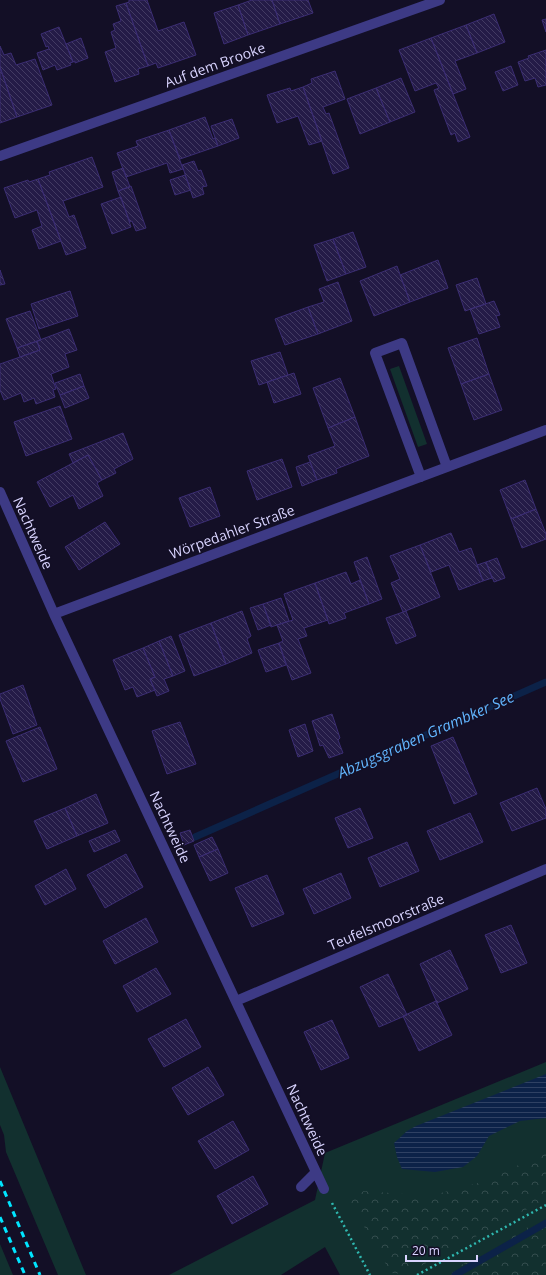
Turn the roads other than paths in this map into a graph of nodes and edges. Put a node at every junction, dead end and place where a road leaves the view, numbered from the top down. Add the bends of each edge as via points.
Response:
1 (440, 0) edge
2 (0, 156) edge
3 (546, 430) edge
4 (447, 467) junction
5 (420, 477) junction
6 (0, 492) edge
7 (2, 504) edge
8 (54, 614) junction
9 (546, 869) edge
10 (236, 1000) junction
11 (316, 1172) junction
12 (301, 1187) dead end
13 (324, 1189) road end

1 - 2 street, Auf dem Brooke
3 - 4 street, Wörpedahler Straße
4 - 5 street, Wörpedahler Straße
4 - 5 street via 402,343 375,353
5 - 8 street, Wörpedahler Straße
6 - 7 street, Nachtweide
7 - 8 street, Nachtweide
8 - 10 street, Nachtweide
9 - 10 street, Teufelsmoorstraße
10 - 11 street, Nachtweide
11 - 12 street, Nachtweide
11 - 13 street, Nachtweide

